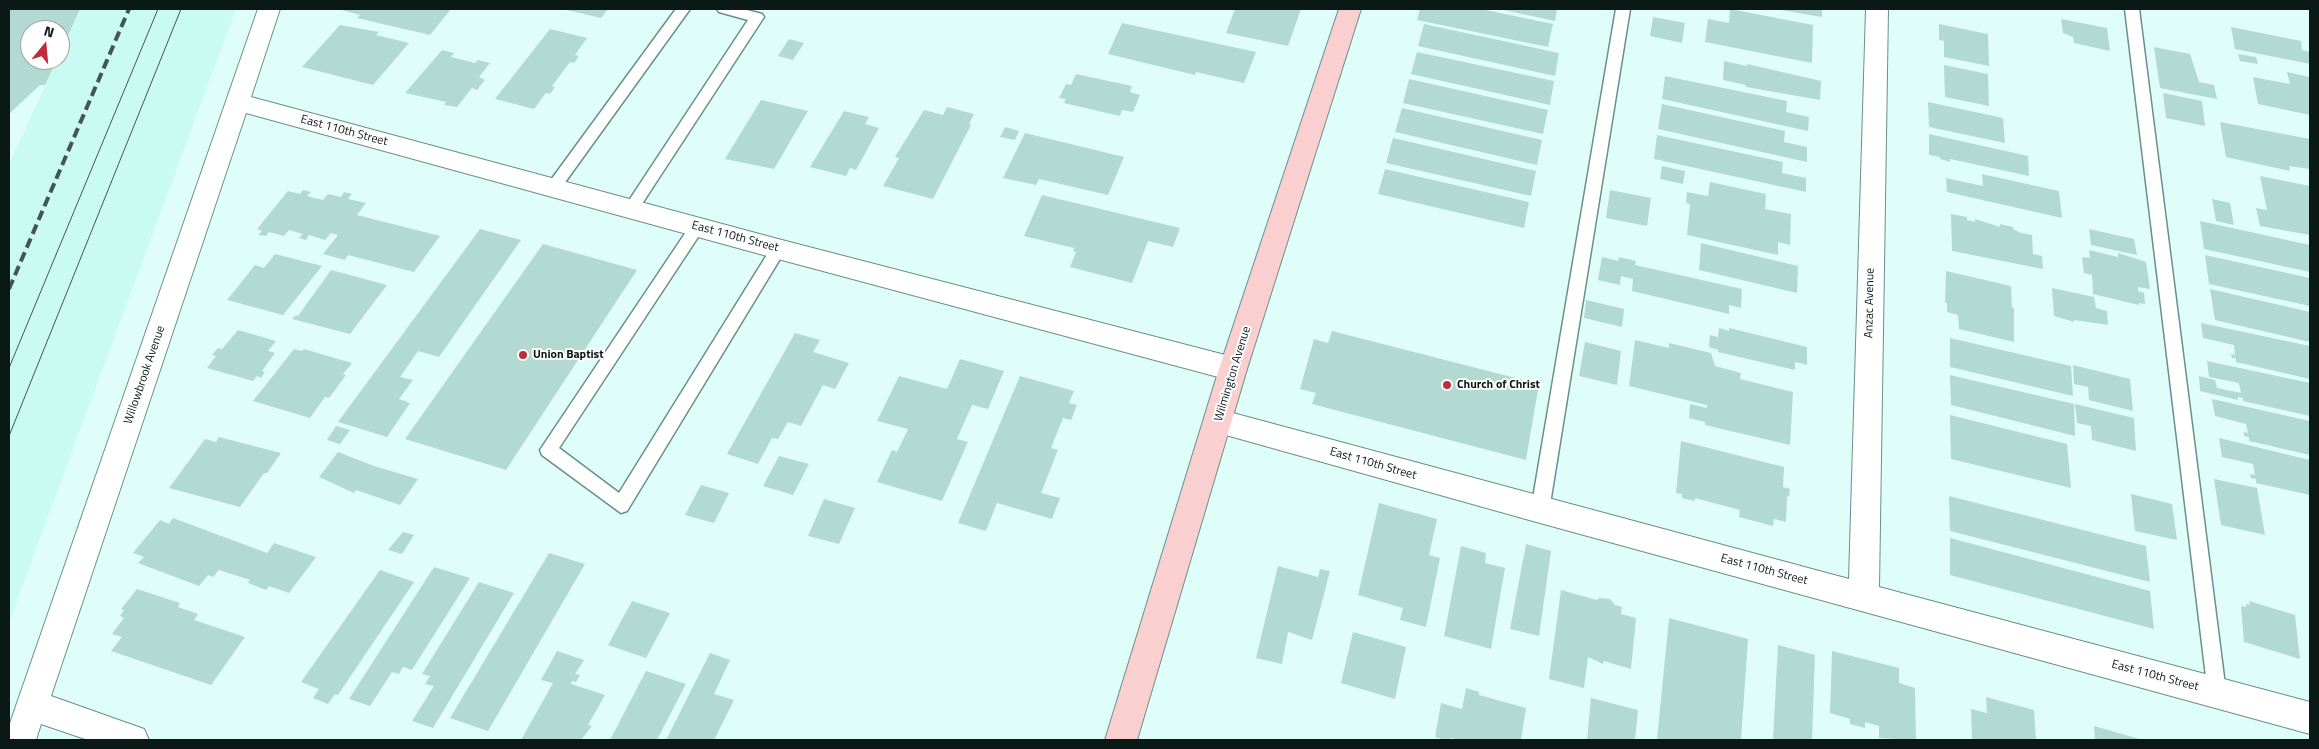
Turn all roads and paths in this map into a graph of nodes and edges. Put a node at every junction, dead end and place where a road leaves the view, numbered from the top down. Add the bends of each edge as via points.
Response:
1 (269, 9) edge
2 (683, 9) edge
3 (724, 9) edge
4 (1350, 9) edge
5 (1623, 9) edge
6 (1877, 9) edge
7 (2132, 9) edge
8 (238, 102) junction
9 (553, 188) junction
10 (631, 209) junction
11 (697, 227) junction
12 (778, 249) junction
13 (1234, 369) junction
14 (1218, 421) junction
15 (1540, 510) junction
16 (1864, 597) junction
17 (2217, 693) junction
18 (32, 704) junction
19 (2310, 718) edge
20 (20, 740) edge
21 (133, 740) edge
22 (1121, 740) edge

1 - 8 street, Willowbrook Avenue
2 - 9 lane
3 - 10 lane via 757,17
4 - 13 main road, Wilmington Avenue
5 - 15 lane
6 - 16 street, Anzac Avenue
7 - 17 lane
8 - 9 street, East 110th Street
8 - 18 street, Willowbrook Avenue
9 - 10 street, East 110th Street
10 - 11 street, East 110th Street
11 - 12 street, East 110th Street
11 - 12 lane via 548,450 621,506
12 - 13 street, East 110th Street
13 - 14 main road, Wilmington Avenue
14 - 15 street, East 110th Street
14 - 22 main road, Wilmington Avenue
15 - 16 street, East 110th Street
16 - 17 street, East 110th Street
17 - 19 street, East 110th Street
18 - 20 street, Willowbrook Avenue
18 - 21 street

